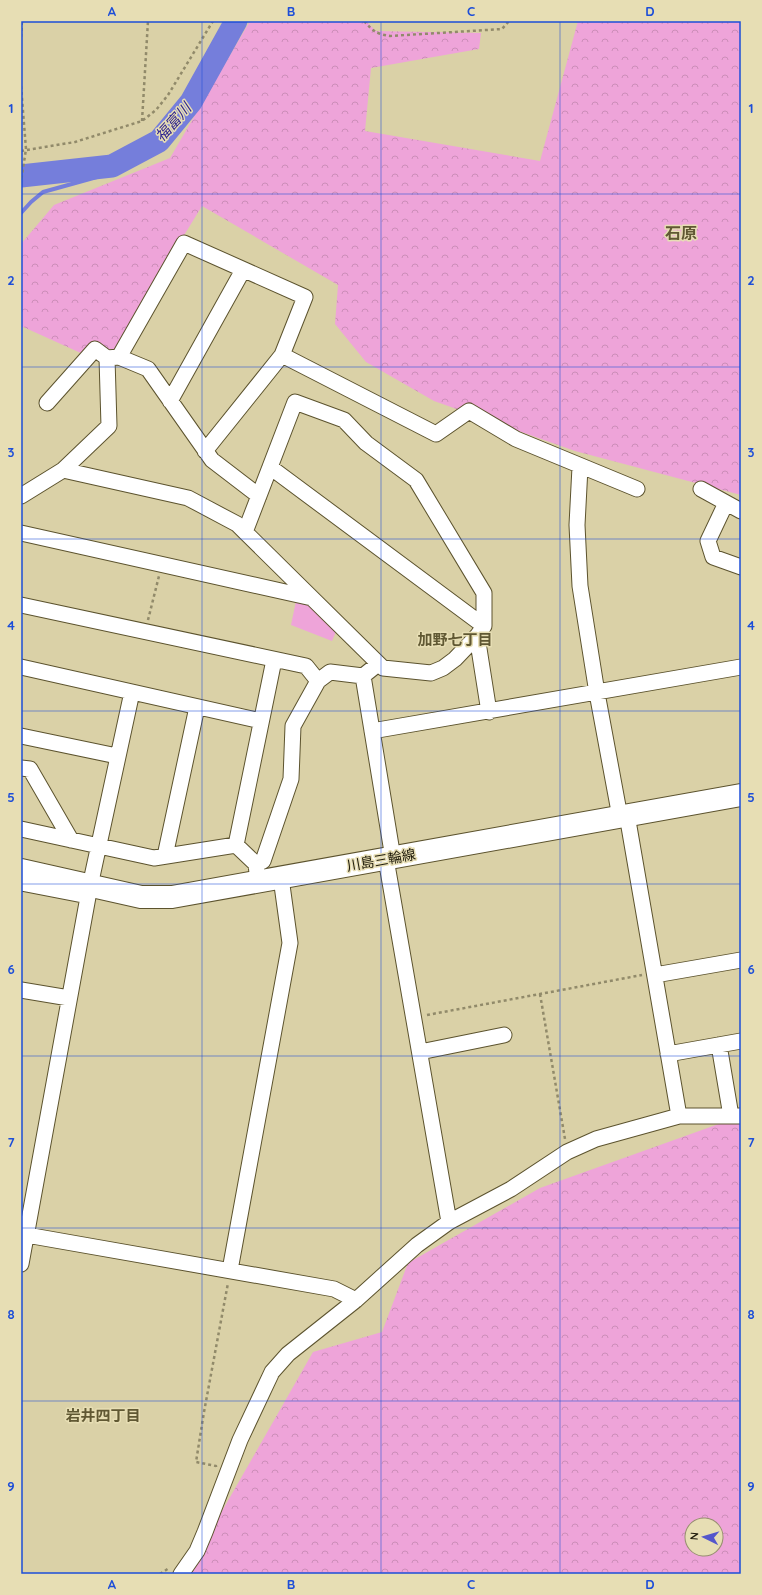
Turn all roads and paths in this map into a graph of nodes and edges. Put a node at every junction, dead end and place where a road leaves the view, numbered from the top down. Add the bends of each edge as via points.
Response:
1 (22, 21) edge
2 (148, 21) edge
3 (213, 21) edge
4 (364, 21) edge
5 (509, 21) edge
6 (21, 36) edge
7 (21, 86) edge
8 (142, 121) junction
9 (26, 149) junction
10 (21, 151) edge
11 (21, 182) edge
12 (243, 270) junction
13 (282, 356) junction
14 (113, 358) junction
15 (170, 401) junction
16 (47, 402) dead end
17 (205, 451) junction
18 (270, 467) junction
19 (580, 467) junction
20 (63, 470) junction
21 (637, 490) dead end
22 (701, 490) dead end
23 (21, 496) edge
24 (259, 496) junction
25 (726, 503) junction
26 (741, 511) edge
27 (245, 532) junction
28 (21, 533) edge
29 (162, 564) junction
30 (741, 567) edge
31 (314, 598) junction
32 (21, 605) edge
33 (481, 631) junction
34 (145, 632) junction
35 (274, 660) junction
36 (378, 664) junction
37 (21, 667) edge
38 (741, 667) edge
39 (363, 676) junction
40 (318, 682) junction
41 (132, 692) junction
42 (597, 693) junction
43 (197, 707) junction
44 (489, 712) junction
45 (261, 721) junction
46 (372, 731) junction
47 (21, 736) edge
48 (117, 756) junction
49 (21, 768) edge
50 (741, 795) edge
51 (624, 816) junction
52 (21, 829) edge
53 (72, 840) junction
54 (236, 845) junction
55 (99, 846) junction
56 (165, 856) junction
57 (390, 858) junction
58 (21, 870) edge
59 (257, 872) junction
60 (281, 878) junction
61 (21, 883) edge
62 (89, 891) junction
63 (741, 960) edge
64 (655, 974) junction
65 (21, 990) edge
66 (540, 994) junction
67 (69, 998) junction
68 (414, 1017) junction
69 (504, 1035) dead end
70 (741, 1041) edge
71 (719, 1045) junction
72 (420, 1052) junction
73 (668, 1054) junction
74 (679, 1116) junction
75 (736, 1116) edge
76 (567, 1152) junction
77 (450, 1222) junction
78 (24, 1234) edge
79 (21, 1264) edge
80 (230, 1270) junction
81 (356, 1300) junction
82 (215, 1471) dead end
83 (177, 1570) edge
84 (160, 1574) edge

1 - 6 path
2 - 8 path
3 - 8 path via 168,95 156,110
4 - 5 path via 374,32 390,36 502,29
7 - 9 path
8 - 9 path via 75,142
9 - 10 path
9 - 11 path
12 - 13 street via 305,297
12 - 14 street via 184,243
12 - 15 street
13 - 17 street
13 - 19 street via 436,434 470,411 516,439
14 - 15 street via 148,369
14 - 16 street via 95,349
14 - 20 street via 109,426
15 - 17 street
17 - 24 street via 212,460
18 - 24 street
18 - 33 street
18 - 33 street via 295,402 344,420 366,443 416,480 484,593
19 - 21 street
19 - 42 street via 577,525 580,586
20 - 23 street
20 - 27 street via 188,498 237,524
22 - 25 street
24 - 27 street
25 - 26 street
25 - 30 street via 708,541 713,557
27 - 31 street
28 - 29 street
29 - 31 street
29 - 34 path
31 - 36 street
32 - 34 street
33 - 36 street via 455,659 431,673 383,668
33 - 44 street
34 - 35 street
35 - 40 street via 306,666
35 - 45 street
36 - 39 street
37 - 41 street
38 - 42 street
39 - 40 street via 330,672
39 - 46 street
40 - 59 street via 293,726 291,779
41 - 43 street
41 - 48 street
42 - 44 street
42 - 51 street
43 - 45 street
43 - 56 street
44 - 46 street
45 - 54 street
46 - 57 street
47 - 48 street
48 - 55 street
49 - 53 street via 30,769
50 - 51 main road, 川島三輪線
51 - 57 main road, 川島三輪線
51 - 64 street
52 - 53 street
53 - 55 street
54 - 56 street
54 - 59 street
55 - 56 street via 154,858
55 - 62 street
57 - 60 main road, 川島三輪線
57 - 68 street
58 - 62 main road, 川島三輪線
59 - 60 main road, 川島三輪線
59 - 62 main road, 川島三輪線 via 172,897
60 - 80 street via 290,943
61 - 62 street
62 - 67 street
63 - 64 street
64 - 66 path
64 - 73 street
65 - 67 street
66 - 68 path
66 - 76 path
67 - 78 street
68 - 72 street
69 - 72 street
70 - 71 street
71 - 73 street
71 - 75 street
72 - 77 street
73 - 74 street
74 - 75 street
74 - 76 street via 596,1139
76 - 77 street via 511,1189
77 - 81 street via 417,1245
78 - 79 street
78 - 80 street
80 - 81 street via 334,1289
80 - 82 path via 196,1462 216,1466
81 - 83 street via 288,1354 272,1372 240,1440 197,1551
83 - 84 path

